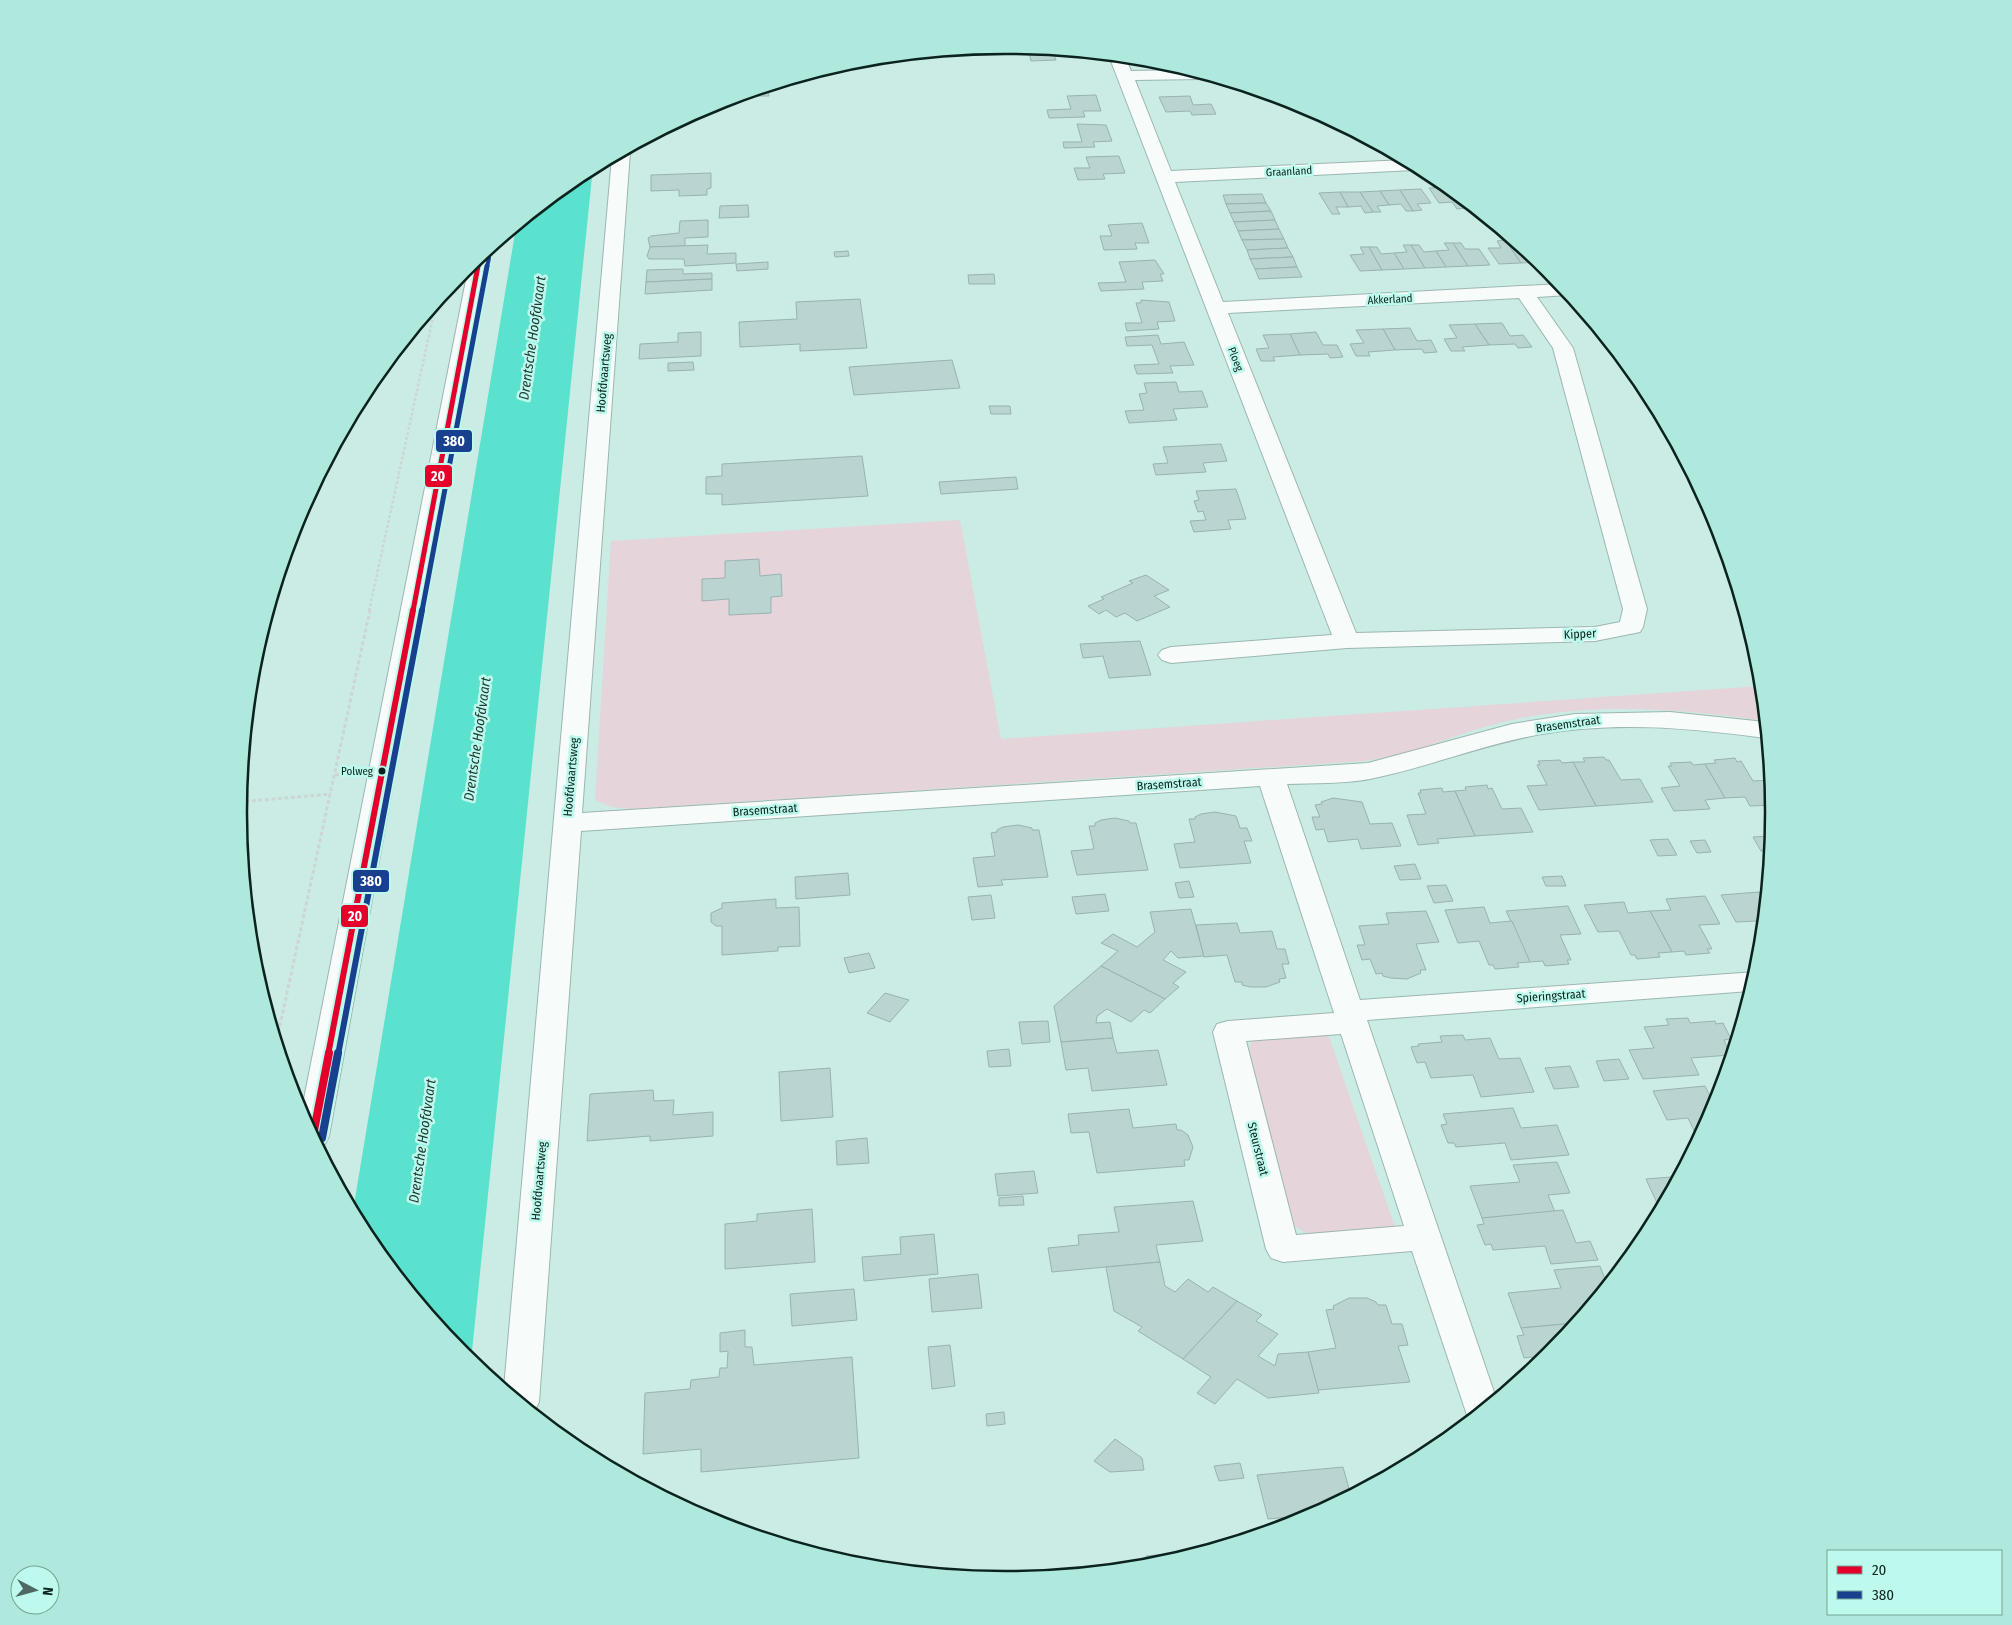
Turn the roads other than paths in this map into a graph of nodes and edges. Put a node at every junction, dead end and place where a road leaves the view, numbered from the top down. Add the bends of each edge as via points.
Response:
1 (1120, 62) edge
2 (1180, 75) edge
3 (1125, 76) junction
4 (620, 159) edge
5 (1402, 166) edge
6 (1163, 177) junction
7 (478, 268) edge
8 (1556, 290) edge
9 (1524, 292) junction
10 (1216, 308) junction
11 (1347, 641) junction
12 (1171, 655) dead end
13 (1760, 729) edge
14 (1271, 778) junction
15 (568, 823) junction
16 (1745, 983) edge
17 (1350, 1016) junction
18 (315, 1125) edge
19 (1425, 1237) junction
20 (522, 1396) edge
21 (1480, 1404) edge

1 - 3 street, Ploeg
2 - 3 street
3 - 6 street, Ploeg
4 - 15 street, Hoofdvaartsweg
5 - 6 street, Graanland
6 - 10 street, Ploeg
7 - 18 street
8 - 9 street, Akkerland
9 - 10 street, Akkerland
9 - 11 street, Kipper via 1562,348 1635,609 1631,627 1595,634
10 - 11 street, Ploeg
11 - 12 street, Kipper
13 - 14 street, Brasemstraat via 1674,719 1589,720 1511,732 1368,771
14 - 15 street, Brasemstraat
14 - 17 street
15 - 20 street, Hoofdvaartsweg
16 - 17 street, Spieringstraat
17 - 19 street
17 - 19 street, Steurstraat via 1228,1032 1283,1249
19 - 21 street

